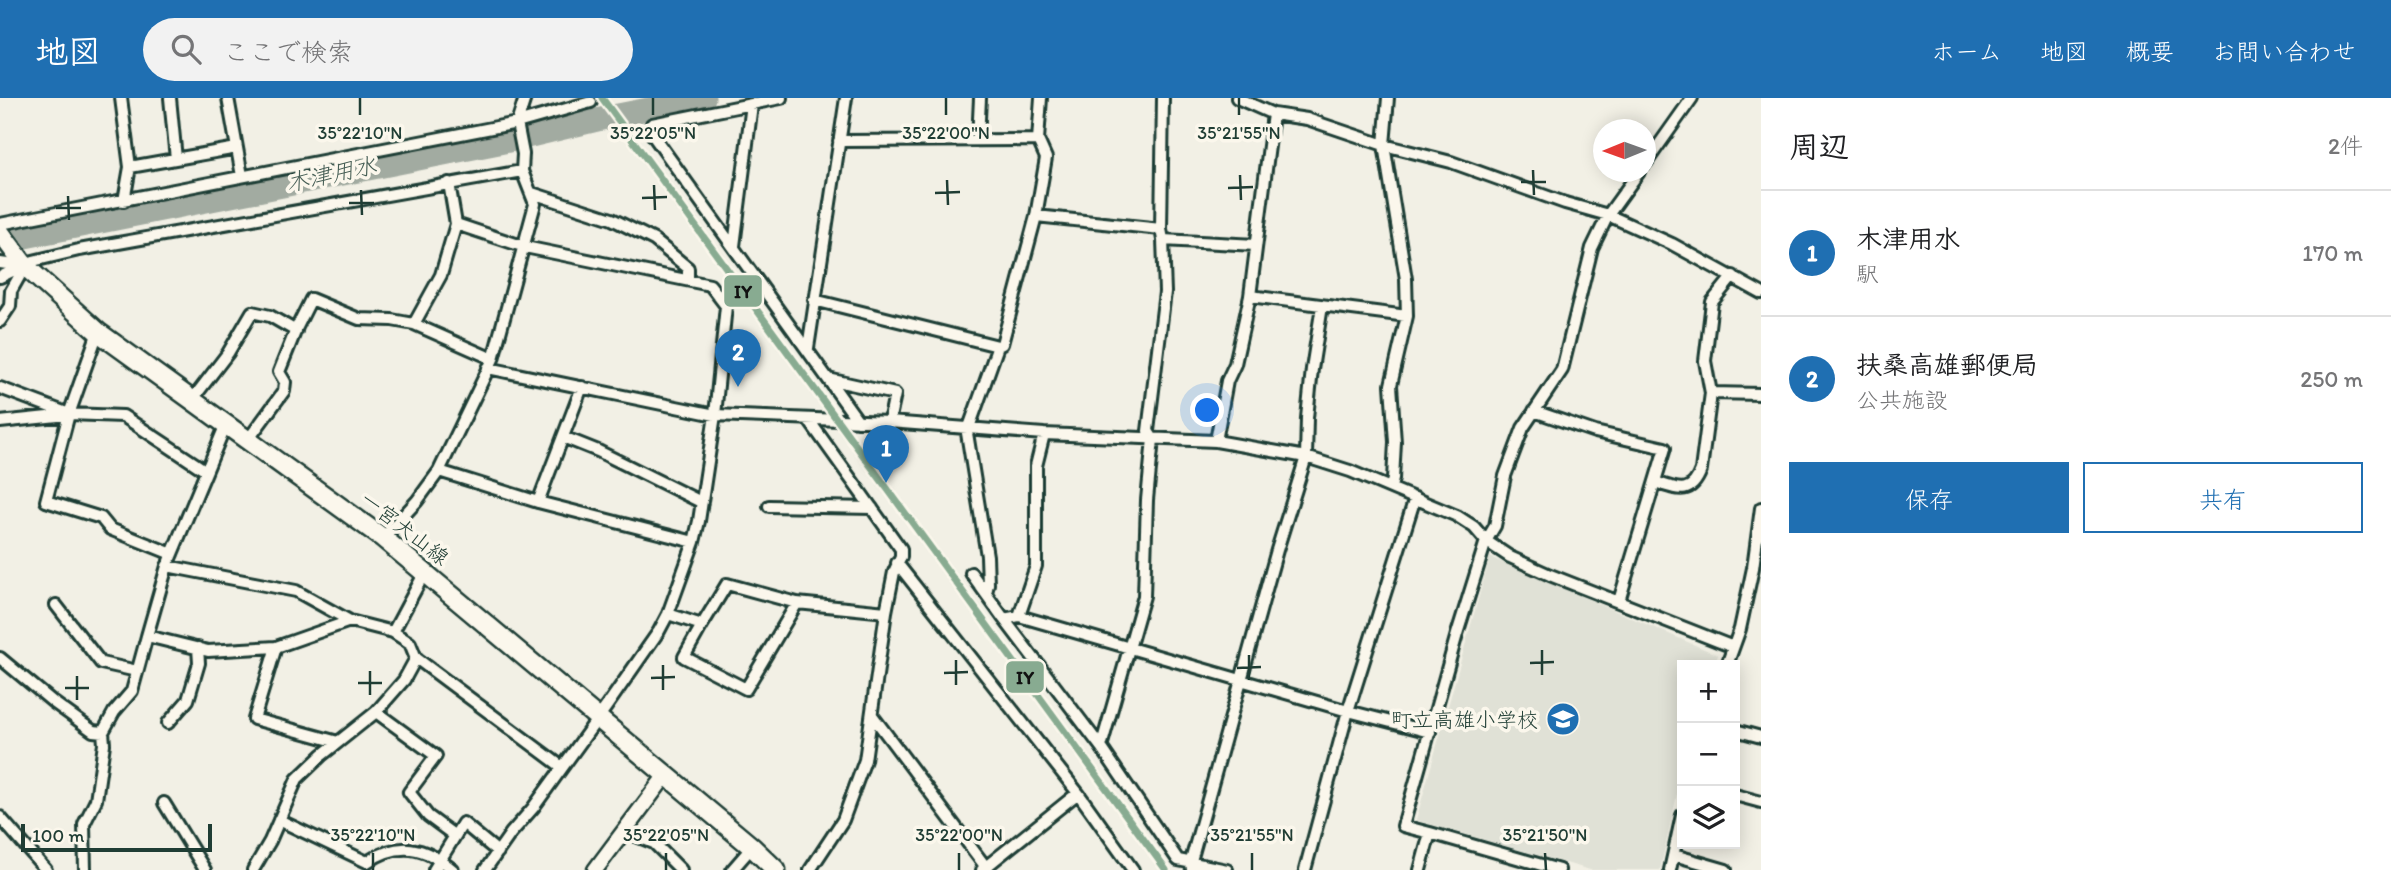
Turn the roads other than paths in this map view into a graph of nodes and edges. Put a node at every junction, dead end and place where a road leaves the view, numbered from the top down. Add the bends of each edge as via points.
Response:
1 (121, 98) edge
2 (170, 98) edge
3 (228, 98) edge
4 (525, 98) edge
5 (781, 98) edge
6 (846, 98) edge
7 (980, 98) edge
8 (1041, 98) edge
9 (1163, 98) edge
10 (1237, 98) edge
11 (1388, 98) edge
12 (1692, 98) edge
13 (591, 102) dead end
14 (752, 104) junction
15 (1273, 114) junction
16 (517, 123) junction
17 (978, 140) junction
18 (1038, 140) junction
19 (839, 141) junction
20 (1384, 145) junction
21 (237, 148) junction
22 (1656, 149) edge
23 (176, 159) junction
24 (131, 167) junction
25 (522, 171) junction
26 (242, 176) junction
27 (1632, 182) edge
28 (449, 183) junction
29 (532, 193) junction
30 (124, 201) junction
31 (1608, 215) junction
32 (1036, 216) junction
33 (456, 224) junction
34 (0, 225) edge
35 (1161, 229) junction
36 (0, 232) edge
37 (1163, 240) junction
38 (1256, 245) junction
39 (734, 246) junction
40 (525, 247) junction
41 (0, 263) edge
42 (25, 266) junction
43 (1732, 276) junction
44 (0, 277) edge
45 (688, 280) junction
46 (1761, 293) edge
47 (1250, 296) junction
48 (814, 300) junction
49 (1322, 306) junction
50 (1407, 316) junction
51 (0, 321) edge
52 (414, 324) junction
53 (296, 331) junction
54 (98, 332) junction
55 (998, 346) junction
56 (808, 348) junction
57 (491, 363) junction
58 (828, 379) junction
59 (582, 387) junction
60 (0, 388) edge
61 (1711, 393) junction
62 (1761, 394) edge
63 (192, 400) junction
64 (1534, 411) junction
65 (69, 414) junction
66 (715, 415) junction
67 (808, 419) junction
68 (858, 421) junction
69 (0, 422) edge
70 (889, 422) junction
71 (226, 424) junction
72 (970, 428) junction
73 (1044, 434) junction
74 (564, 437) junction
75 (1153, 439) junction
76 (247, 440) junction
77 (1216, 441) junction
78 (1306, 457) junction
79 (206, 471) junction
80 (439, 471) junction
81 (1655, 482) junction
82 (1391, 486) junction
83 (1415, 498) junction
84 (538, 502) junction
85 (701, 502) junction
86 (769, 506) dead end
87 (872, 508) junction
88 (1761, 508) edge
89 (383, 537) junction
90 (1486, 541) junction
91 (694, 542) junction
92 (172, 554) junction
93 (897, 563) junction
94 (167, 566) junction
95 (425, 572) junction
96 (971, 573) dead end
97 (986, 593) junction
98 (1619, 601) junction
99 (797, 603) junction
100 (56, 605) dead end
101 (886, 612) junction
102 (668, 614) junction
103 (1020, 617) junction
104 (1004, 619) junction
105 (350, 621) junction
106 (702, 625) junction
107 (393, 632) junction
108 (147, 636) junction
109 (276, 647) junction
110 (1733, 647) junction
111 (198, 648) junction
112 (1130, 649) junction
113 (0, 658) edge
114 (416, 658) junction
115 (1729, 660) edge
116 (137, 671) junction
117 (1242, 680) junction
118 (1348, 711) junction
119 (376, 712) junction
120 (872, 715) junction
121 (597, 717) junction
122 (168, 723) dead end
123 (1740, 731) edge
124 (103, 732) junction
125 (1430, 732) junction
126 (1761, 737) edge
127 (338, 743) junction
128 (1101, 747) junction
129 (562, 767) junction
130 (666, 775) junction
131 (1078, 793) junction
132 (1740, 796) edge
133 (1761, 802) edge
134 (164, 803) dead end
135 (0, 817) edge
136 (279, 820) junction
137 (624, 831) junction
138 (1430, 833) junction
139 (455, 836) junction
140 (1677, 840) edge
141 (752, 847) junction
142 (498, 852) junction
143 (1674, 855) junction
144 (440, 859) junction
145 (1192, 865) edge
146 (985, 869) edge
147 (46, 870) edge
148 (85, 870) edge
149 (205, 870) edge
150 (253, 870) edge
151 (434, 870) edge
152 (453, 870) edge
153 (485, 870) edge
154 (595, 870) edge
155 (681, 870) edge
156 (732, 870) edge
157 (776, 870) edge
158 (810, 870) edge
159 (1133, 870) edge
160 (1227, 870) edge
161 (1305, 870) edge
162 (1420, 870) edge
163 (1559, 870) edge
164 (1670, 870) edge
165 (1726, 870) edge

1 - 24 street
2 - 23 street
3 - 21 street
4 - 16 street
5 - 14 street
6 - 19 street
7 - 17 street
8 - 18 street
9 - 35 street
10 - 15 street
11 - 20 street
12 - 22 street
13 - 16 street
14 - 39 street
14 - 39 street via 652,129
15 - 20 street
15 - 38 street
16 - 25 street
16 - 26 street
17 - 18 street
17 - 19 street
18 - 32 street via 1046,158
19 - 48 street
20 - 31 street via 1451,162
20 - 50 street via 1406,278
21 - 23 street
21 - 26 street
23 - 24 street
24 - 30 street
25 - 28 street
25 - 29 street
26 - 30 street
27 - 31 street
28 - 33 street
28 - 42 street via 79,250
29 - 40 street via 535,204
29 - 45 street via 611,219 654,240 688,268
30 - 34 street
31 - 43 street
31 - 64 street via 1592,248 1562,370
32 - 35 street
32 - 55 street
33 - 40 street
33 - 52 street via 441,275
35 - 37 street
36 - 42 main road, 一宮犬山線
37 - 38 street
37 - 75 street via 1165,292 1148,431
38 - 47 street
39 - 56 street
40 - 45 street
40 - 57 street
41 - 42 street
42 - 44 street
42 - 51 street
42 - 54 main road, 一宮犬山線
43 - 46 street
43 - 61 street via 1712,302 1705,361
45 - 66 street via 710,285 726,306
47 - 49 street
47 - 77 street
48 - 55 street
48 - 56 street
49 - 50 street
49 - 78 street
50 - 82 street via 1391,385 1395,442
52 - 53 street via 359,319 311,299
52 - 57 street
53 - 63 street via 270,316 252,313
53 - 76 street via 279,372 284,391
54 - 63 main road, 一宮犬山線
54 - 65 street
55 - 72 street
56 - 58 street
57 - 59 street
57 - 80 street
58 - 68 street
58 - 70 street via 895,394
59 - 66 street
59 - 74 street
60 - 65 street
61 - 62 street
61 - 81 street via 1697,481 1690,488 1679,489
63 - 71 main road, 一宮犬山線
64 - 81 street via 1595,432 1665,447
64 - 90 street via 1504,476 1495,526
65 - 69 street
65 - 79 street via 123,416
65 - 92 street via 46,501 101,518 110,529
66 - 67 street
66 - 85 street
67 - 68 street
67 - 87 street
68 - 70 street
70 - 72 street
71 - 76 main road, 一宮犬山線
71 - 79 street
72 - 73 street
72 - 97 street via 967,433 987,556
73 - 75 street
73 - 103 street via 1036,466 1036,566
74 - 84 street
74 - 85 street
75 - 77 street
75 - 112 street via 1144,596
76 - 89 main road, 一宮犬山線
77 - 78 street
78 - 82 street
78 - 117 street
79 - 92 street
80 - 84 street
80 - 89 street
81 - 98 street
82 - 83 street
83 - 90 street via 1457,516
83 - 118 street
84 - 91 street
85 - 91 street
86 - 87 street
87 - 93 street via 901,548
88 - 110 street via 1754,568
89 - 95 main road, 一宮犬山線
90 - 98 street via 1510,557
90 - 125 street
91 - 102 street
92 - 94 street
93 - 101 street
93 - 131 street
94 - 105 street via 296,592
94 - 108 street
95 - 107 street
95 - 121 main road, 一宮犬山線
96 - 97 street
97 - 104 street
98 - 110 street
99 - 101 street
99 - 106 street via 727,584
99 - 106 street via 746,689 684,657
100 - 116 street via 101,663
101 - 120 street
102 - 106 street
102 - 121 street
103 - 104 street
103 - 112 street
104 - 128 street
105 - 107 street
105 - 109 street
107 - 114 street via 410,643
108 - 111 street
108 - 116 street
109 - 111 street
109 - 127 street via 254,719
110 - 115 street
111 - 122 street via 199,663 188,700
112 - 117 street
112 - 128 street
113 - 124 street via 93,731
114 - 119 street
114 - 129 street
116 - 124 street via 132,691
117 - 118 street
117 - 145 street
118 - 125 street
118 - 161 street
119 - 127 street
119 - 139 street via 436,757 410,792 428,816
120 - 146 street
120 - 158 street via 864,760 843,820
121 - 129 street
121 - 130 main road, 一宮犬山線
123 - 126 street
124 - 148 street via 96,800 84,824
125 - 138 street via 1404,826
127 - 136 street via 297,779
128 - 145 street via 1178,860
129 - 142 street
130 - 137 street
130 - 141 main road, 一宮犬山線
131 - 146 street
131 - 159 street
132 - 133 street
134 - 149 street
135 - 147 street
136 - 144 street via 367,862 380,853 407,847
136 - 150 street
137 - 154 street
137 - 155 street via 654,843
138 - 162 street
138 - 163 street
139 - 142 street via 463,822
139 - 144 street
140 - 143 street
141 - 156 street
141 - 157 main road, 一宮犬山線
142 - 153 street
143 - 164 street
143 - 165 street
144 - 151 street
144 - 152 street
145 - 160 street

